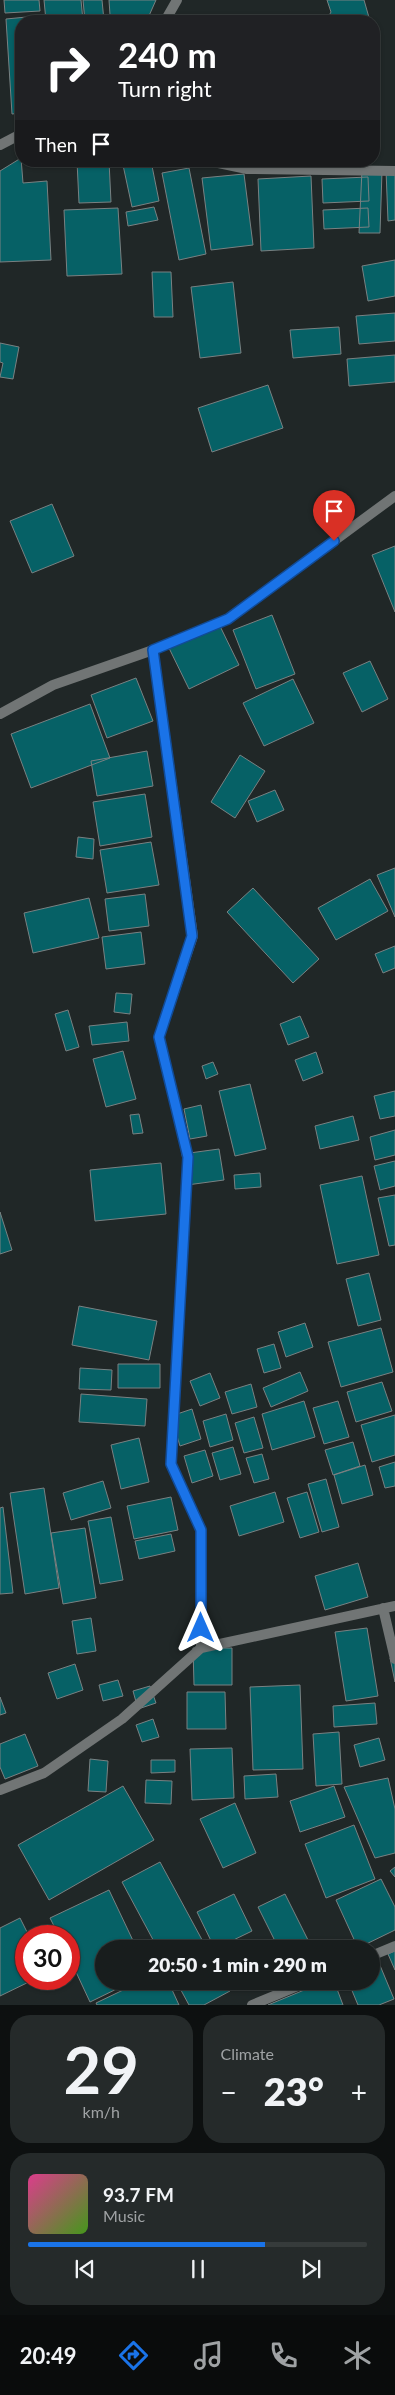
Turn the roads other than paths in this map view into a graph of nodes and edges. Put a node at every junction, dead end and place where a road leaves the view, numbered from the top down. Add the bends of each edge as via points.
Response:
1 (177, 0) edge
2 (168, 15) edge
3 (15, 137) edge
4 (0, 145) edge
5 (238, 167) edge
6 (395, 171) edge
7 (395, 496) edge
8 (153, 650) junction
9 (0, 714) edge
10 (395, 1606) edge
11 (383, 1608) junction
12 (200, 1648) junction
13 (395, 1659) edge
14 (0, 1790) edge
15 (395, 1946) edge
16 (380, 1952) edge
17 (288, 1990) edge
18 (252, 2005) edge

1 - 2 street
3 - 4 street
5 - 6 street
7 - 8 street via 228,619
8 - 9 street via 53,685
8 - 12 street via 192,936 159,1037 188,1157 171,1464 201,1530
10 - 11 street
11 - 12 street
11 - 13 street
12 - 14 street via 114,1724 44,1773
15 - 16 street
17 - 18 street

